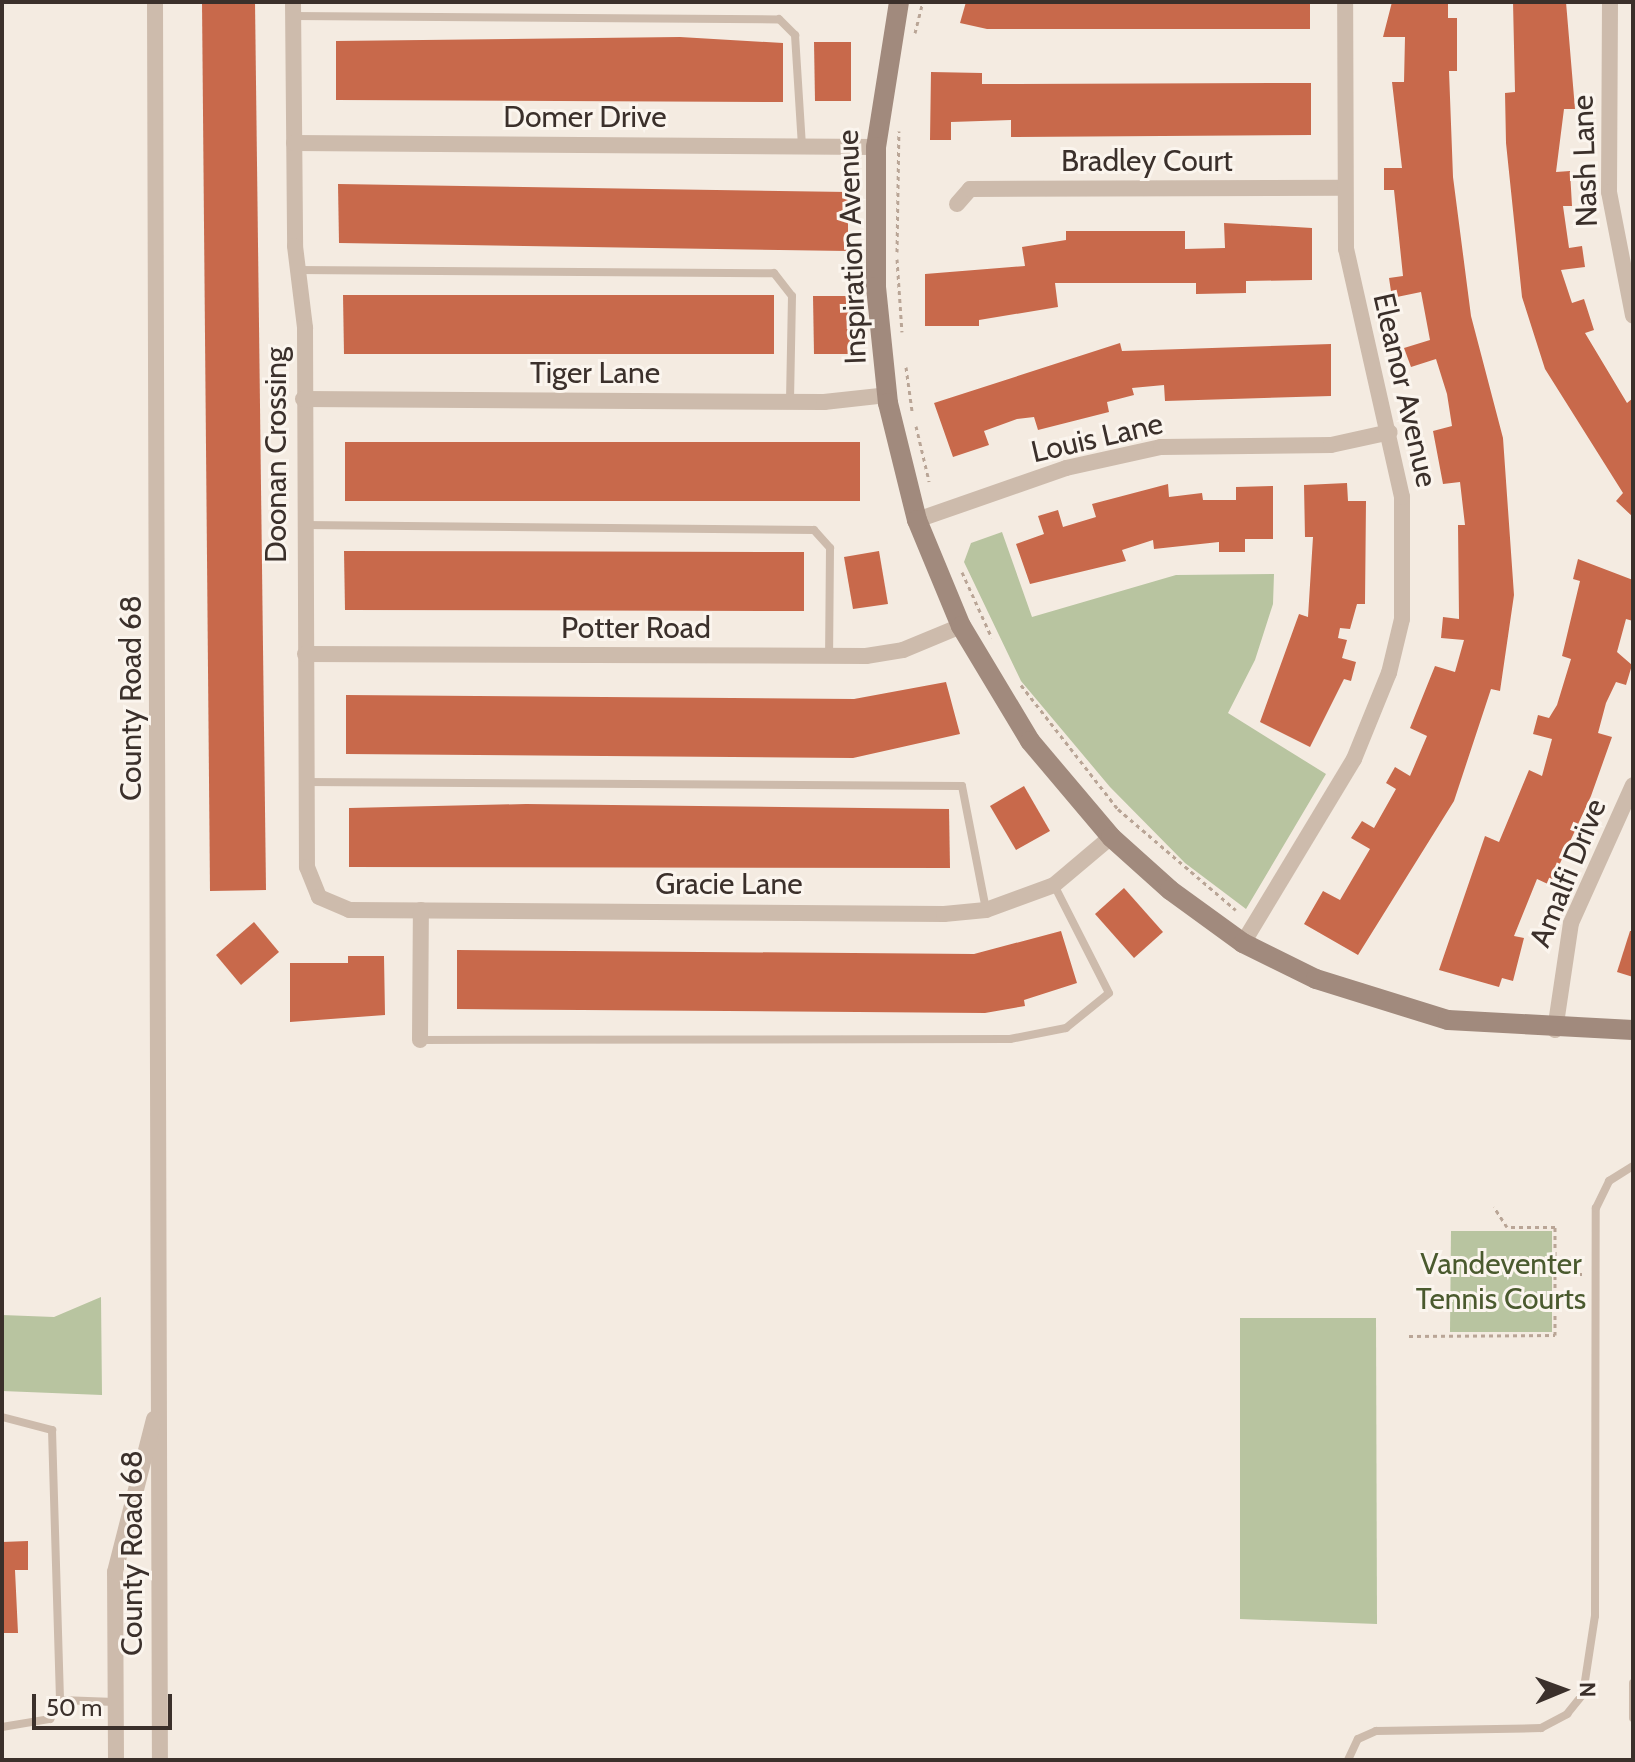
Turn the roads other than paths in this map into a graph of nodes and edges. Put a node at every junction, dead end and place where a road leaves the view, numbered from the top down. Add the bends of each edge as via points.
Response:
1 (155, 2) edge
2 (899, 2) edge
3 (1345, 2) edge
4 (1610, 2) edge
5 (293, 9) edge
6 (294, 143) junction
7 (802, 147) junction
8 (876, 147) junction
9 (1343, 188) junction
10 (957, 204) dead end
11 (297, 270) junction
12 (1633, 316) edge
13 (887, 395) junction
14 (303, 399) junction
15 (790, 402) junction
16 (1390, 432) junction
17 (917, 520) junction
18 (304, 525) junction
19 (961, 626) junction
20 (305, 654) junction
21 (829, 657) junction
22 (306, 782) junction
23 (1633, 785) edge
24 (1111, 837) junction
25 (1054, 885) junction
26 (325, 903) joint
27 (421, 910) junction
28 (986, 910) junction
29 (1243, 943) junction
30 (1555, 1030) junction
31 (1633, 1030) edge
32 (420, 1040) joint
33 (1633, 1166) edge
34 (160, 1395) junction
35 (2, 1417) edge
36 (1633, 1683) edge
37 (60, 1700) junction
38 (115, 1702) junction
39 (1633, 1718) edge
40 (2, 1727) edge
41 (116, 1760) edge
42 (160, 1760) edge
43 (1348, 1760) edge

1 - 34 street, County Road 68
2 - 8 street, Inspiration Avenue
3 - 9 street, Eleanor Avenue
4 - 12 street, Nash Lane via 1609,192
5 - 6 street, Doonan Crossing
5 - 7 lane via 779,19 795,35
6 - 7 street, Domer Drive
6 - 11 street, Doonan Crossing
7 - 8 street, Domer Drive
8 - 13 street, Inspiration Avenue via 876,287
9 - 10 street, Bradley Court via 970,189
9 - 16 street, Eleanor Avenue via 1356,313
11 - 14 street, Doonan Crossing
11 - 15 lane via 774,273 792,296
13 - 15 street, Tiger Lane
13 - 17 street, Inspiration Avenue
14 - 15 street, Tiger Lane
14 - 18 street, Doonan Crossing
16 - 17 street, Louis Lane via 1331,445 1161,447 1066,468
16 - 29 street, Eleanor Avenue via 1407,557 1389,673 1354,759
17 - 19 street, Inspiration Avenue
18 - 20 street, Doonan Crossing
18 - 21 lane via 814,530 830,548
19 - 21 street, Potter Road via 903,650
19 - 24 street, Inspiration Avenue via 1030,741
20 - 21 street, Potter Road
20 - 22 street, Doonan Crossing
22 - 26 street, Doonan Crossing via 307,876
22 - 28 lane via 962,786
23 - 30 street, Amalfi Drive via 1571,923
24 - 25 street, Gracie Lane
24 - 29 street, Inspiration Avenue
25 - 28 street, Gracie Lane
25 - 32 lane via 1109,993 1066,1028 1010,1039
26 - 27 street, Gracie Lane
27 - 28 street, Gracie Lane
27 - 32 street
29 - 30 street, Inspiration Avenue via 1381,1004 1448,1020
30 - 31 street, Inspiration Avenue
33 - 43 lane via 1609,1181 1596,1208 1595,1616 1583,1694 1546,1727 1376,1731 1358,1739
34 - 38 street, County Road 68 via 115,1572
34 - 42 street, County Road 68
35 - 37 lane via 52,1430
36 - 39 lane
37 - 38 lane
37 - 40 lane via 50,1719
38 - 41 street, County Road 68

